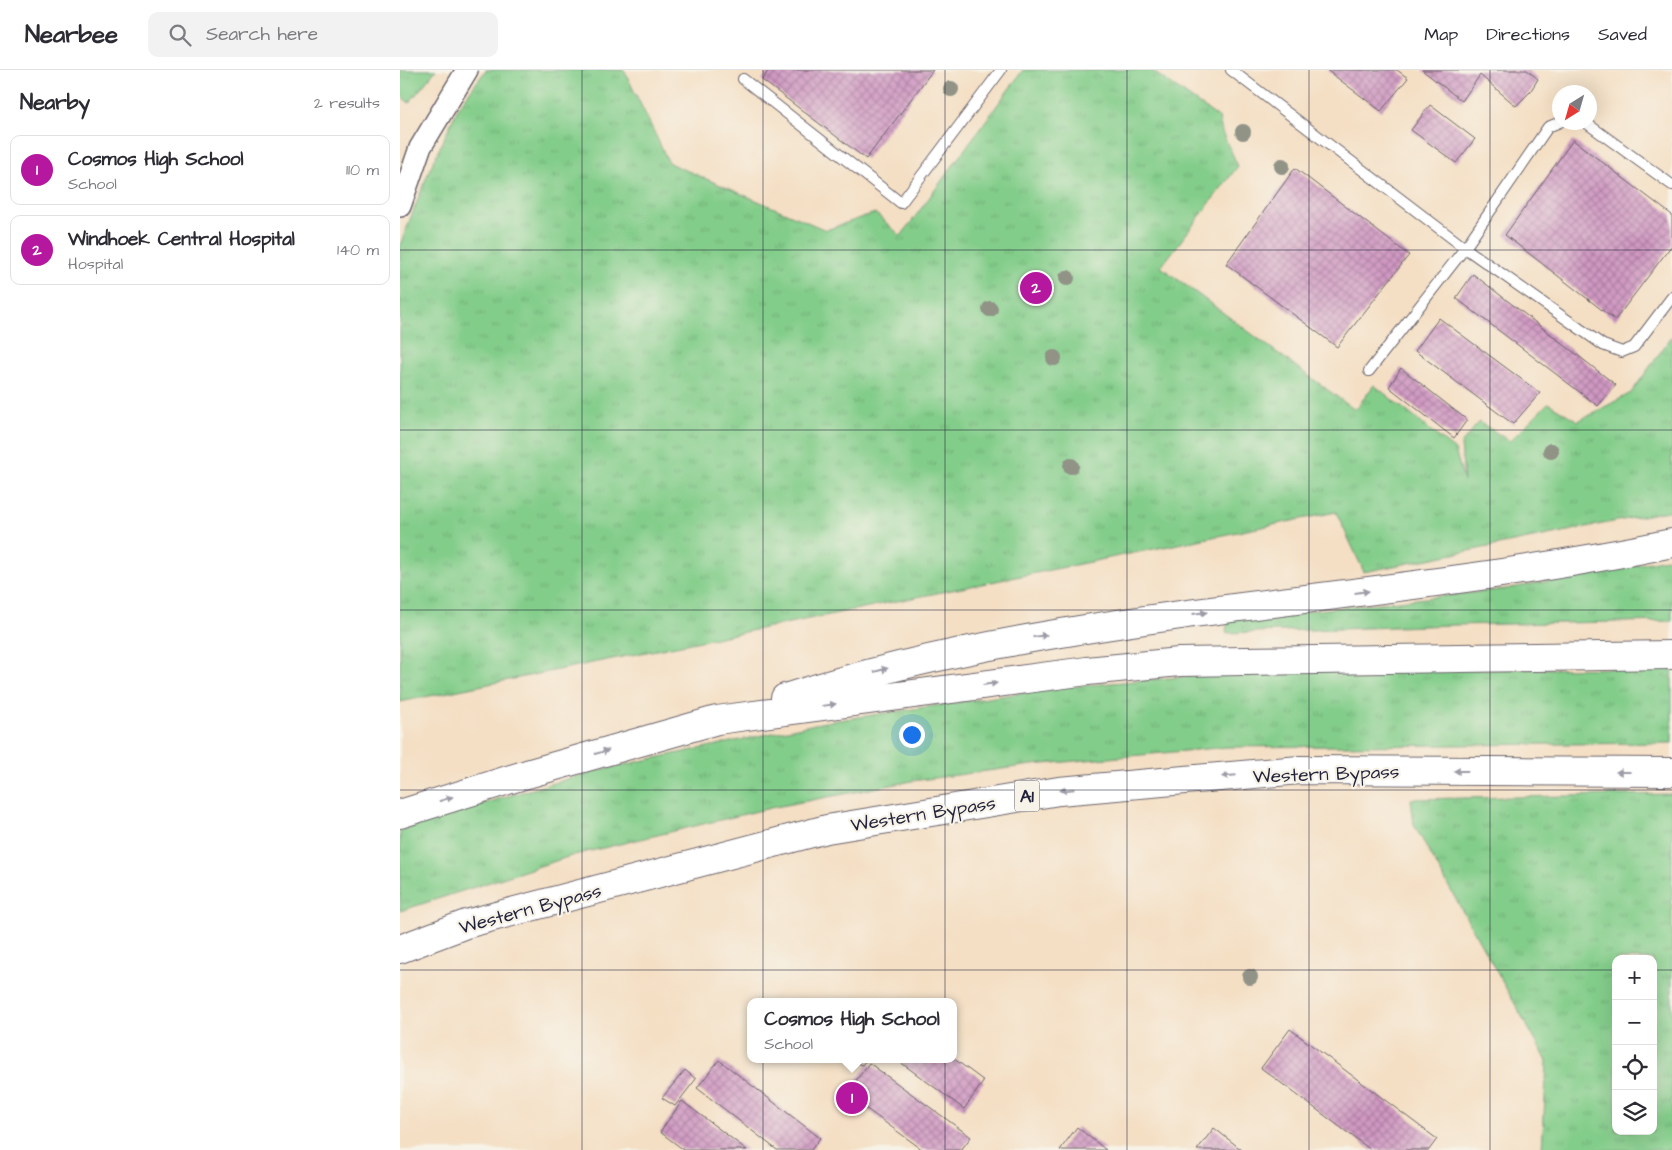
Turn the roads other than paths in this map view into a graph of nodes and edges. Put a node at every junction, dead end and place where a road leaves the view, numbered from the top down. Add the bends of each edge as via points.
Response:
1 (467, 70) edge
2 (1001, 70) edge
3 (1231, 70) edge
4 (743, 79) dead end
5 (1552, 125) edge
6 (1596, 130) edge
7 (1672, 185) edge
8 (400, 206) edge
9 (1464, 248) junction
10 (1672, 297) edge
11 (1369, 371) dead end
12 (1672, 543) edge
13 (1672, 656) edge
14 (717, 720) junction
15 (1672, 772) edge
16 (400, 814) edge
17 (400, 950) edge

1 - 8 street via 420,148
2 - 4 lane via 901,203
3 - 9 lane
5 - 9 lane
6 - 7 lane
9 - 10 lane via 1603,345 1622,352 1634,347
9 - 11 lane
14 -> 12 highway via 837,682 1022,638 1479,578
14 -> 13 highway via 1087,671 1179,662
16 -> 14 highway
15 -> 17 highway, Western Bypass / A1 via 1300,770 1059,791 827,829 466,924

